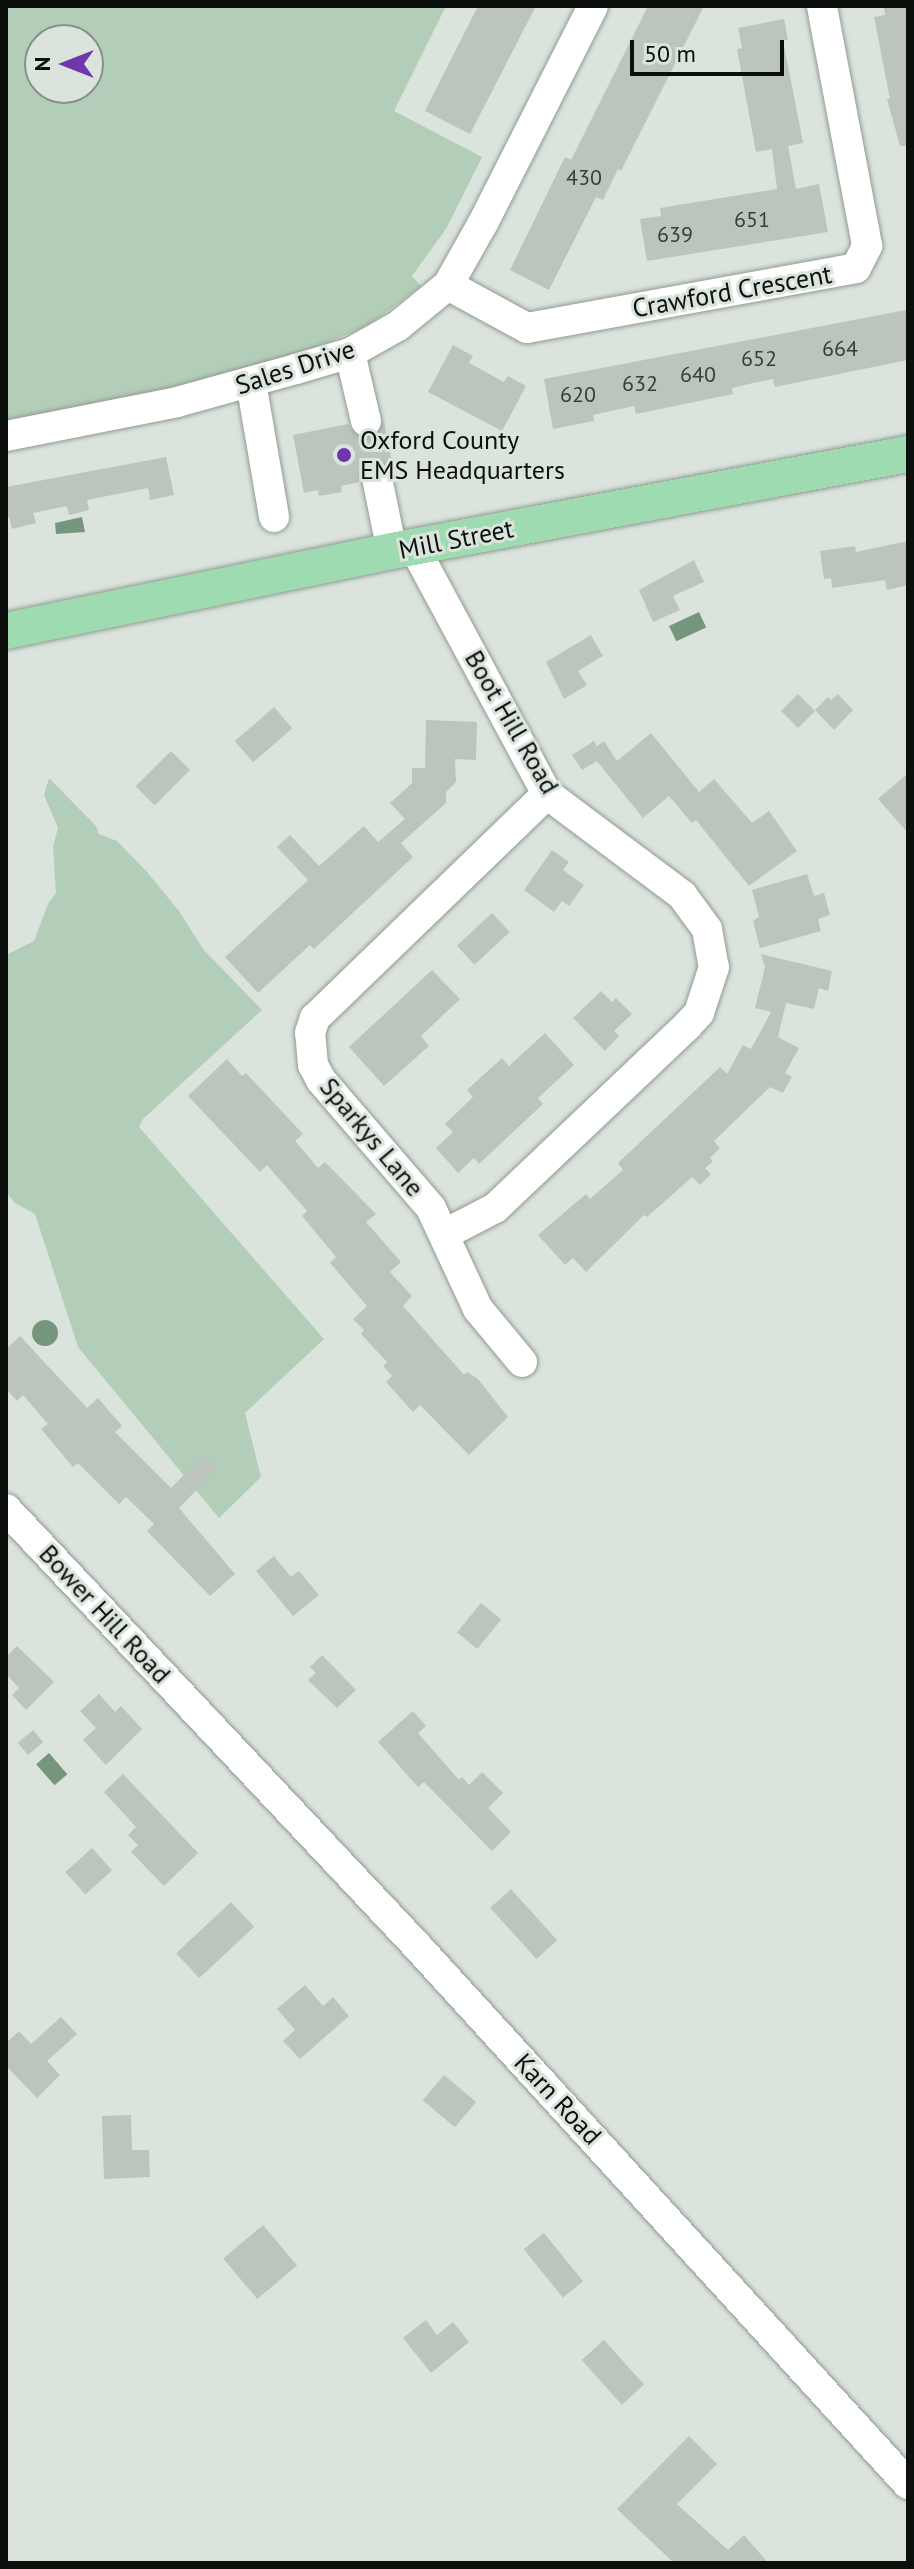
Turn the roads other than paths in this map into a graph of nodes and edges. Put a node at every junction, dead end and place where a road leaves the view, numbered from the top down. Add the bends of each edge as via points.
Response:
1 (593, 6) edge
2 (822, 6) edge
3 (448, 285) junction
4 (350, 353) junction
5 (251, 382) junction
6 (366, 421) tunnel mouth
7 (6, 436) edge
8 (908, 454) edge
9 (377, 478) tunnel mouth
10 (274, 517) dead end
11 (403, 549) junction
12 (6, 631) edge
13 (547, 794) junction
14 (445, 1234) junction
15 (522, 1362) dead end
16 (6, 1509) edge
17 (203, 1718) joint
18 (908, 2484) edge

1 - 3 street, Sales Drive
2 - 3 street, Crawford Crescent via 867,246 856,268 527,328
3 - 4 street, Sales Drive via 398,326
4 - 5 street, Sales Drive
4 - 6 street
5 - 7 street, Sales Drive
5 - 10 street
8 - 11 main road, Mill Street
9 - 11 street, Boot Hill Road
11 - 12 main road, Mill Street
11 - 13 street, Boot Hill Road
13 - 14 street, Sparkys Lane via 315,1018 310,1033 313,1065 321,1080 413,1185
13 - 14 street, Boot Hill Road via 682,895 707,929 714,967 699,1013 540,1169 495,1208
14 - 15 street, Sparkys Lane via 478,1309
16 - 17 street, Bower Hill Road
17 - 18 street, Karn Road via 704,2256

